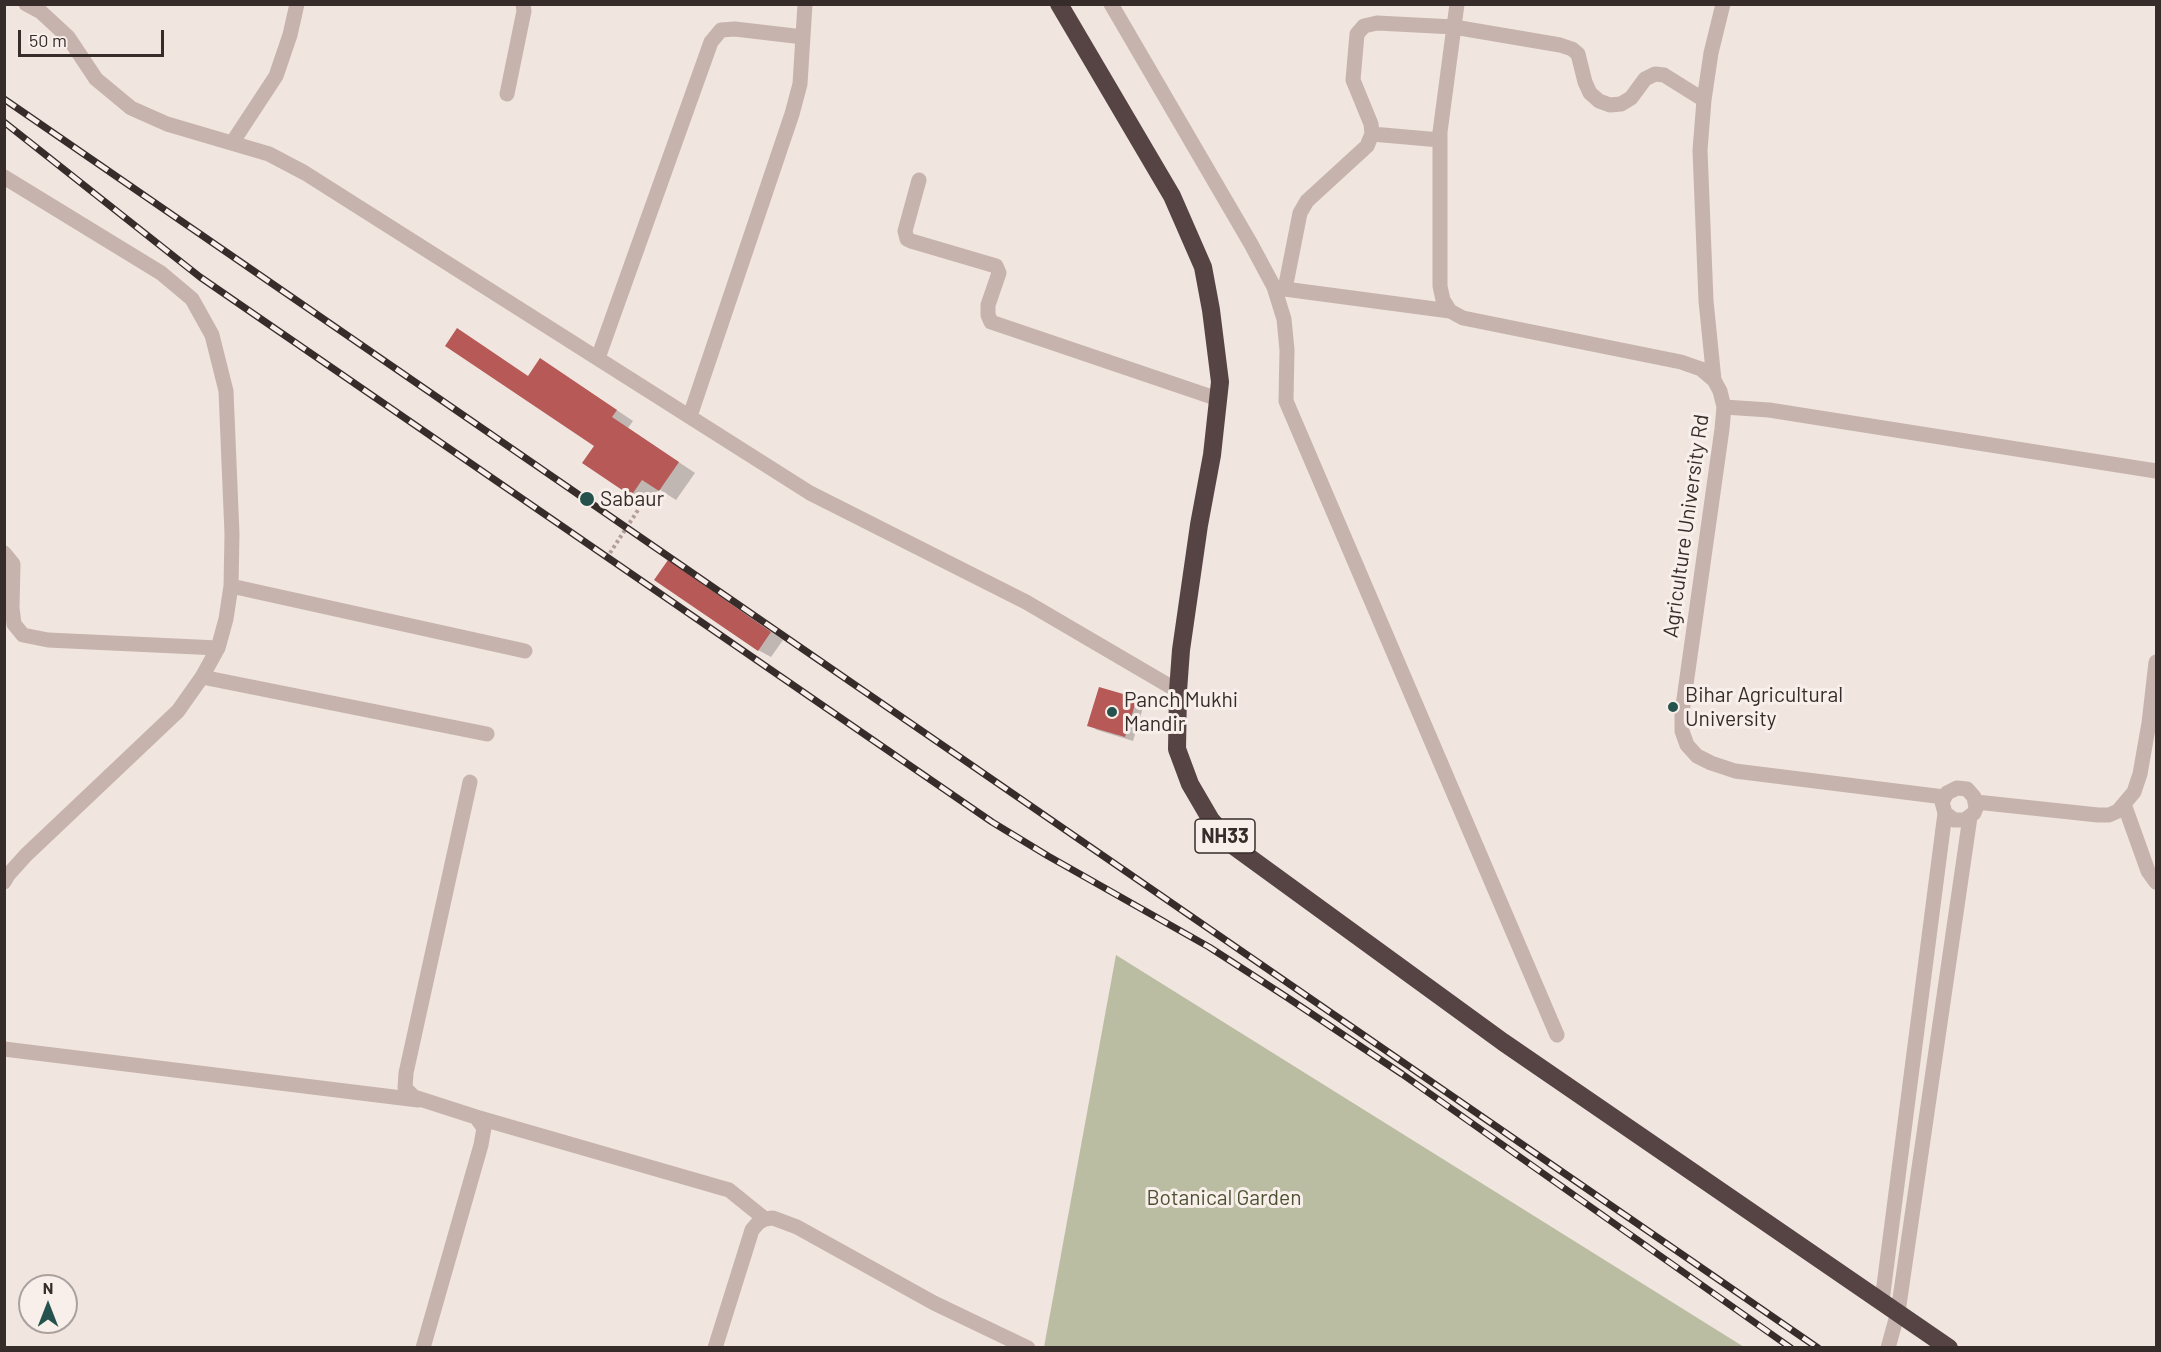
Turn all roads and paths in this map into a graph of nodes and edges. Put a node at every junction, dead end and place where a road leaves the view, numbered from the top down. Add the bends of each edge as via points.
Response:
1 (26, 4) edge
2 (297, 4) edge
3 (523, 4) edge
4 (805, 4) edge
5 (1059, 4) edge
6 (1111, 4) edge
7 (1457, 4) edge
8 (1723, 4) edge
9 (1454, 27) junction
10 (803, 37) junction
11 (507, 94) dead end
12 (1704, 100) junction
13 (1372, 134) junction
14 (1440, 140) junction
15 (232, 143) junction
16 (4, 177) edge
17 (919, 180) dead end
18 (1279, 288) junction
19 (1450, 311) junction
20 (598, 358) junction
21 (1714, 380) junction
22 (1218, 399) junction
23 (1724, 407) junction
24 (690, 416) junction
25 (2157, 471) edge
26 (638, 510) dead end
27 (4, 553) edge
28 (610, 553) dead end
29 (231, 586) junction
30 (218, 648) junction
31 (525, 651) dead end
32 (2157, 662) edge
33 (202, 677) junction
34 (1178, 691) junction
35 (487, 734) dead end
36 (470, 782) dead end
37 (1944, 797) junction
38 (1976, 802) junction
39 (2124, 804) junction
40 (1945, 813) junction
41 (1970, 817) junction
42 (6, 877) edge
43 (2157, 882) edge
44 (1557, 1035) dead end
45 (4, 1049) edge
46 (423, 1100) junction
47 (476, 1117) junction
48 (765, 1219) junction
49 (1882, 1301) junction
50 (1898, 1312) junction
51 (423, 1347) edge
52 (715, 1347) edge
53 (1028, 1347) edge
54 (1888, 1347) edge
55 (1949, 1347) edge

1 - 15 street via 68,37 96,79 131,108 166,124
2 - 15 street via 276,75
3 - 11 street
4 - 10 street
5 - 22 highway, NH33 via 1172,196 1203,267 1220,382
6 - 18 street
7 - 9 street
8 - 12 street, Agriculture University Rd
9 - 12 street via 1572,49 1578,54 1590,93 1610,105 1631,98 1645,79 1655,74 1664,75
9 - 13 street via 1377,23 1364,26 1357,34 1353,80
9 - 14 street
10 - 20 street via 735,29 721,30 711,42
10 - 24 street via 800,84 792,114
12 - 21 street, Agriculture University Rd via 1700,150 1706,301
13 - 14 street
13 - 18 street via 1367,146 1307,201
14 - 19 street via 1440,286
15 - 20 street via 270,154 305,173
16 - 29 street via 161,273 192,299 212,335 226,391
17 - 22 street via 905,231 908,239 996,266 999,273 988,305 991,322
18 - 19 street
18 - 44 street via 1287,350 1286,401
19 - 21 street via 1463,318 1681,362 1701,369
20 - 24 street
21 - 23 street, Agriculture University Rd
22 - 34 highway, NH33
23 - 25 street via 1769,410
23 - 37 street, Agriculture University Rd via 1682,713 1687,745 1697,756 1735,771
24 - 34 street via 810,493 1026,602
26 - 28 path
27 - 30 street via 13,564 14,624 23,635 48,640
29 - 30 street
29 - 31 street
30 - 33 street
32 - 39 street via 2140,774 2134,792
33 - 35 street
33 - 42 street via 178,711
34 - 49 highway, NH33 via 1177,749 1190,784 1211,820 1235,847 1503,1042
36 - 46 street via 406,1073 405,1088
37 - 38 street via 1951,789 1962,788
37 - 40 street
38 - 39 street via 2098,816 2118,811
38 - 41 street
39 - 43 street via 2148,872
40 - 41 street via 1954,820
40 - 49 street
41 - 50 street
45 - 46 street
46 - 47 street
47 - 48 street via 729,1190
47 - 51 street via 484,1128 481,1145
48 - 52 street via 752,1230
48 - 53 street via 797,1227 934,1303
49 - 50 highway, NH33
50 - 54 street
50 - 55 highway, NH33

